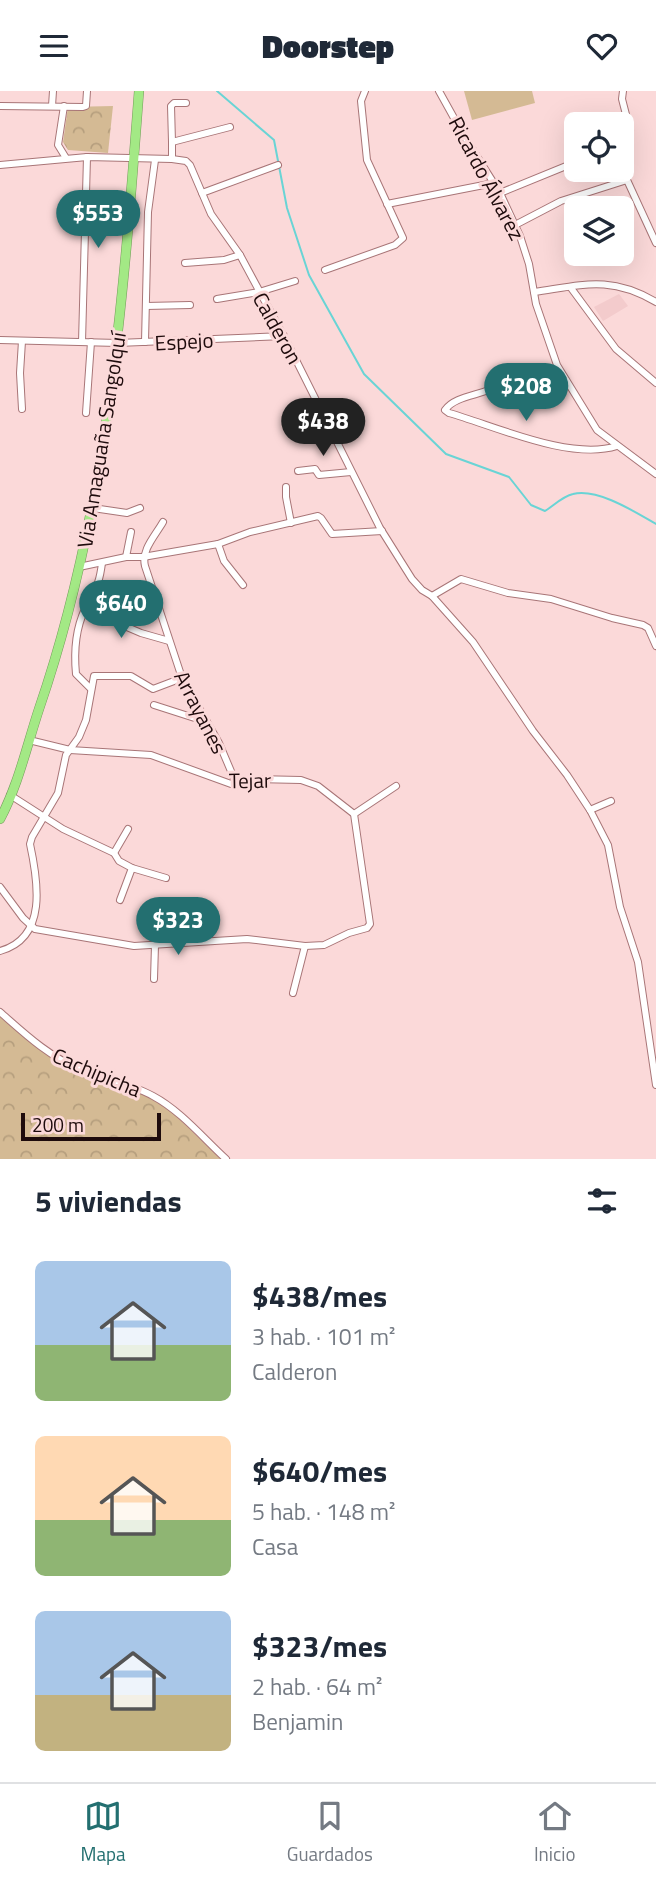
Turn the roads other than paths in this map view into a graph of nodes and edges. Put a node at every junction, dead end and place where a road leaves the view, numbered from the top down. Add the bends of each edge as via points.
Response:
1 (52, 91) edge
2 (87, 91) edge
3 (139, 91) edge
4 (365, 91) edge
5 (440, 91) edge
6 (623, 91) edge
7 (186, 103) dead end
8 (0, 106) edge
9 (52, 106) junction
10 (64, 106) junction
11 (625, 112) edge
12 (230, 127) dead end
13 (172, 142) junction
14 (87, 157) junction
15 (66, 159) junction
16 (134, 159) junction
17 (172, 159) junction
18 (155, 160) junction
19 (0, 165) edge
20 (278, 165) dead end
21 (564, 167) edge
22 (621, 182) edge
23 (628, 182) edge
24 (494, 183) junction
25 (202, 193) junction
26 (500, 193) junction
27 (387, 204) junction
28 (85, 224) junction
29 (128, 224) junction
30 (515, 225) junction
31 (656, 243) edge
32 (240, 255) junction
33 (186, 263) dead end
34 (325, 270) dead end
35 (295, 281) dead end
36 (571, 288) junction
37 (259, 292) junction
38 (534, 292) junction
39 (217, 299) dead end
40 (656, 302) edge
41 (190, 305) dead end
42 (146, 306) junction
43 (284, 336) junction
44 (0, 341) edge
45 (22, 341) junction
46 (82, 342) junction
47 (91, 342) junction
48 (145, 342) junction
49 (118, 344) junction
50 (502, 383) dead end
51 (656, 383) edge
52 (22, 409) dead end
53 (86, 413) dead end
54 (617, 446) junction
55 (298, 471) dead end
56 (351, 472) junction
57 (656, 474) edge
58 (286, 487) dead end
59 (93, 508) junction
60 (140, 508) dead end
61 (163, 522) dead end
62 (290, 523) junction
63 (382, 531) junction
64 (131, 532) dead end
65 (218, 544) junction
66 (126, 557) junction
67 (143, 557) junction
68 (102, 563) junction
69 (79, 568) junction
70 (243, 585) dead end
71 (432, 596) junction
72 (85, 609) junction
73 (169, 641) junction
74 (656, 646) edge
75 (183, 678) junction
76 (91, 689) junction
77 (154, 705) dead end
78 (207, 722) junction
79 (29, 740) junction
80 (70, 750) junction
81 (236, 783) junction
82 (396, 786) dead end
83 (10, 795) junction
84 (611, 801) dead end
85 (590, 810) junction
86 (354, 814) junction
87 (44, 815) junction
88 (0, 819) edge
89 (128, 828) dead end
90 (114, 853) junction
91 (132, 868) junction
92 (166, 878) dead end
93 (0, 887) edge
94 (120, 900) dead end
95 (30, 926) junction
96 (155, 945) junction
97 (305, 946) junction
98 (0, 951) edge
99 (154, 979) dead end
100 (293, 993) dead end
101 (0, 1012) edge
102 (656, 1086) edge
103 (226, 1159) edge

1 - 9 street
2 - 10 street via 86,106
3 - 16 highway, Via Amaguaña Sangolquí
4 - 27 street via 361,101 366,160
5 - 24 street, Ricardo Álvarez
6 - 11 street
7 - 13 street via 170,106
8 - 9 street
9 - 10 street
10 - 15 street via 58,145
12 - 13 street
13 - 17 street
14 - 15 street
14 - 16 street
14 - 28 street
15 - 19 street
16 - 18 street
16 - 29 highway, Via Amaguaña Sangolquí
17 - 18 street
17 - 25 street, Calderon via 190,165
18 - 42 street via 148,212
20 - 25 street
21 - 26 street
22 - 30 street via 561,201
23 - 31 street
24 - 26 street, Ricardo Álvarez
24 - 27 street
25 - 32 street, Calderon
26 - 30 street, Ricardo Álvarez
27 - 34 street via 402,234 400,243
28 - 29 street
28 - 46 street
29 - 49 highway, Via Amaguaña Sangolquí
30 - 38 street, Ricardo Álvarez
32 - 33 street
32 - 37 street, Calderon
35 - 37 street
36 - 38 street
36 - 40 street via 589,283 621,286
36 - 51 street via 616,349
37 - 39 street
37 - 43 street, Calderon
38 - 54 street, Ricardo Álvarez via 557,365 597,430
41 - 42 street
42 - 48 street
43 - 48 street, Espejo
43 - 56 street, Calderon
44 - 45 street, Espejo
45 - 46 street, Espejo
45 - 52 street
46 - 47 street, Espejo
47 - 49 street, Espejo
47 - 53 street
48 - 49 street, Espejo
49 - 59 highway, Via Amaguaña Sangolquí
50 - 54 street via 452,403 446,412 561,446
54 - 57 street, Ricardo Álvarez
55 - 56 street via 314,469 319,475
56 - 63 street, Calderon
58 - 62 street
59 - 60 street via 127,513
59 - 69 highway, Via Amaguaña Sangolquí
61 - 67 street
62 - 63 street via 319,516 332,534
62 - 65 street
63 - 71 street, Calderon via 412,579
64 - 66 street
65 - 67 street
65 - 70 street via 224,561
66 - 67 street
66 - 68 street
67 - 73 street, Arrayanes
68 - 69 street
68 - 72 street via 100,583
69 - 79 highway, Via Amaguaña Sangolquí
71 - 74 street via 461,579 551,599 643,625
71 - 85 street, Calderon via 473,642
72 - 73 street
72 - 76 street via 75,672
73 - 75 street, Arrayanes
75 - 76 street via 153,689 131,676 97,675
75 - 78 street, Arrayanes
76 - 80 street via 86,720
77 - 78 street
78 - 81 street, Arrayanes
79 - 80 street, Tejar
79 - 83 highway, Via Amaguaña Sangolquí
80 - 81 street, Tejar via 151,755
80 - 87 street via 58,793
81 - 86 street, Tejar via 301,780 318,786
82 - 86 street
83 - 87 street
83 - 88 highway, Via Amaguaña Sangolquí
84 - 85 street
85 - 102 street, Calderon via 608,845 620,907 638,962
86 - 97 street via 370,924 324,945
87 - 90 street
87 - 95 street via 30,844 38,891
89 - 90 street
90 - 91 street
91 - 92 street
91 - 94 street
93 - 95 street
95 - 96 street via 134,946
95 - 98 street via 16,946
96 - 97 street via 247,939
96 - 99 street
97 - 100 street
101 - 103 street, Cachipicha via 60,1060 155,1097

